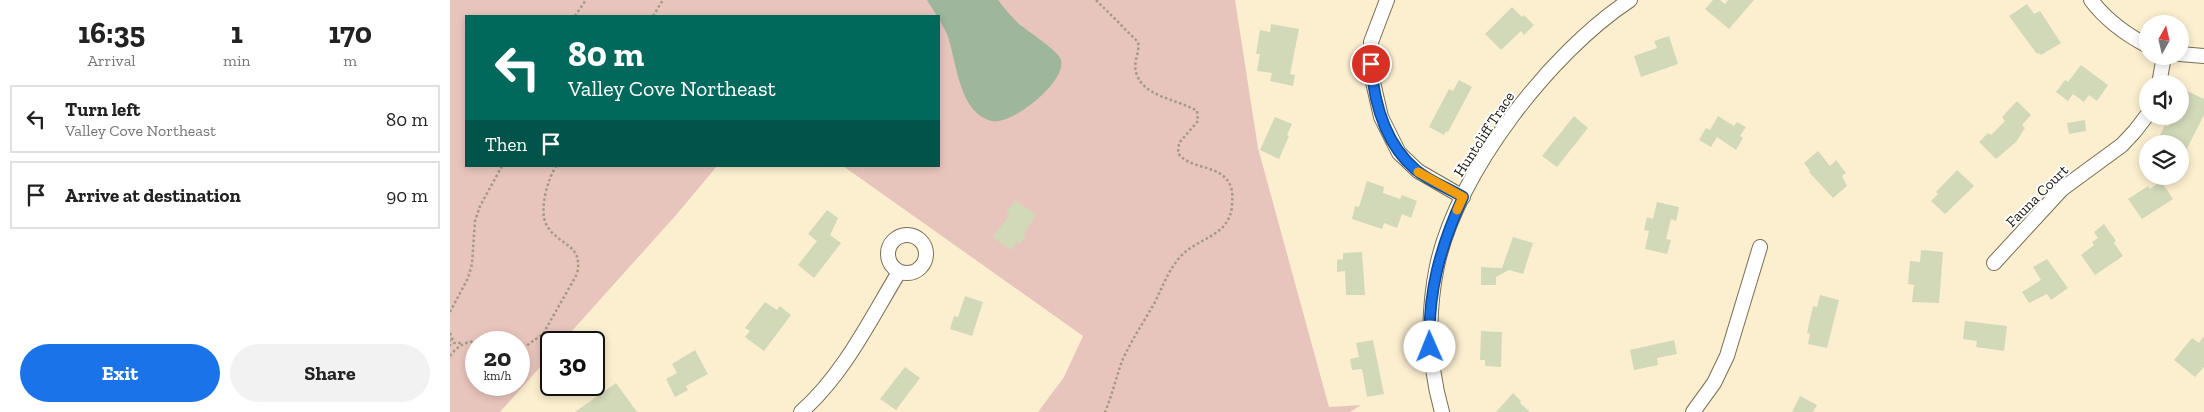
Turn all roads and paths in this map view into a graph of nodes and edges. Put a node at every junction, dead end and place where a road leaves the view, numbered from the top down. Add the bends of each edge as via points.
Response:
1 (586, 0) edge
2 (663, 0) edge
3 (1096, 0) edge
4 (1386, 0) edge
5 (1630, 0) edge
6 (2091, 0) edge
7 (576, 15) edge
8 (654, 15) edge
9 (2139, 41) edge
10 (2189, 55) edge
11 (2204, 56) edge
12 (2141, 125) edge
13 (501, 167) edge
14 (555, 167) edge
15 (1463, 197) junction
16 (1760, 247) dead end
17 (1994, 263) dead end
18 (899, 272) dead end
19 (450, 312) edge
20 (450, 333) edge
21 (450, 339) edge
22 (465, 342) edge
23 (465, 343) edge
24 (530, 343) edge
25 (450, 346) edge
26 (450, 356) edge
27 (801, 412) edge
28 (1105, 412) edge
29 (1442, 412) edge
30 (1693, 412) edge

1 - 7 path
2 - 8 path
3 - 28 path via 1138,42 1140,49 1135,67 1137,77 1146,88 1197,111 1198,121 1179,143 1178,153 1186,160 1224,176 1232,194 1231,215 1227,223 1180,257 1169,272 1122,361
4 - 15 street via 1371,42 1373,82 1381,117 1398,153 1418,172
5 - 15 street, Huntcliff Trace via 1589,32 1533,90 1503,129
6 - 9 street via 2118,28
10 - 11 street
12 - 17 street, Fauna Court via 2122,145 2062,189
13 - 19 path via 478,213 468,278
14 - 24 path via 546,188 546,225 574,251 580,264 543,334
15 - 29 street, Huntcliff Trace via 1448,231 1431,298 1431,361
16 - 30 street via 1727,356 1714,383
18 - 27 street via 849,356 816,399
20 - 22 path via 454,343
21 - 25 path
23 - 26 path

